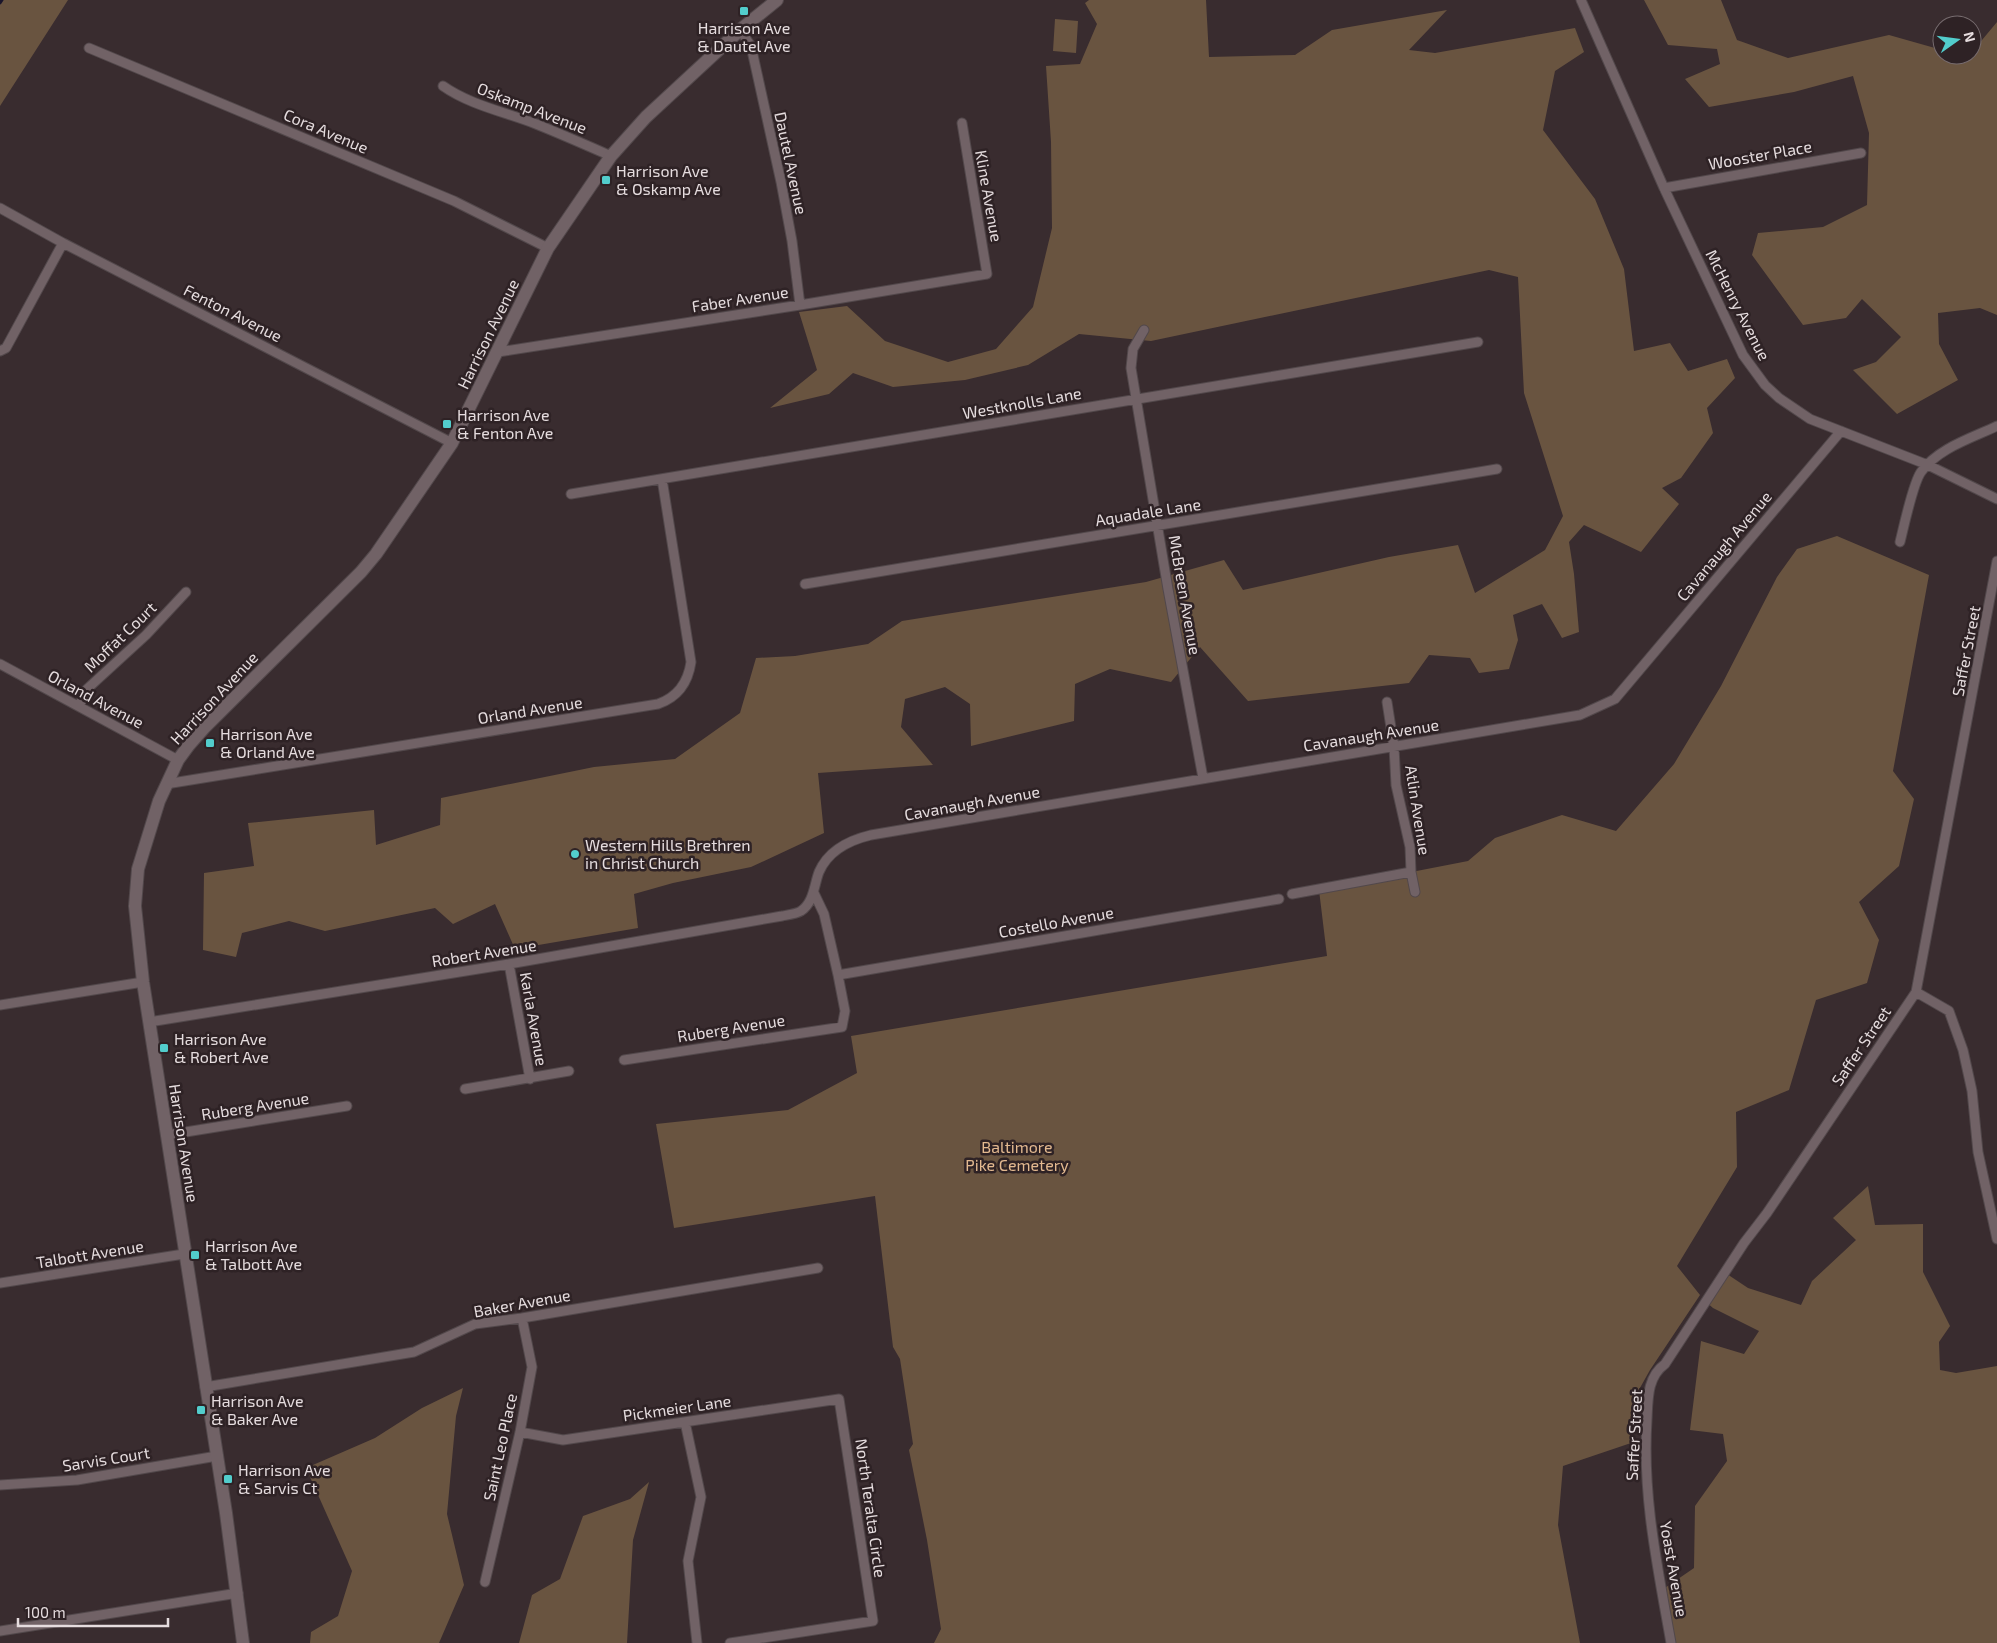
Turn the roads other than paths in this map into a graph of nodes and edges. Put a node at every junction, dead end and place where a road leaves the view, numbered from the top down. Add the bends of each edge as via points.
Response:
1 (777, 0) edge
2 (1580, 0) edge
3 (740, 30) junction
4 (89, 48) dead end
5 (442, 86) dead end
6 (962, 123) dead end
7 (1861, 152) dead end
8 (611, 156) junction
9 (1664, 188) junction
10 (0, 208) edge
11 (63, 243) junction
12 (548, 248) junction
13 (987, 274) joint
14 (800, 305) junction
15 (1144, 330) dead end
16 (1478, 342) dead end
17 (3, 349) edge
18 (498, 352) junction
19 (1136, 400) junction
20 (1997, 426) edge
21 (1841, 431) junction
22 (452, 443) junction
23 (1928, 465) junction
24 (1497, 469) dead end
25 (662, 479) junction
26 (571, 494) dead end
27 (1997, 499) edge
28 (1157, 526) junction
29 (1900, 542) dead end
30 (1997, 561) edge
31 (805, 584) dead end
32 (186, 592) dead end
33 (0, 663) edge
34 (1388, 702) dead end
35 (78, 706) junction
36 (1394, 746) junction
37 (178, 760) junction
38 (1203, 778) junction
39 (166, 784) junction
40 (1411, 872) junction
41 (1414, 892) dead end
42 (814, 894) junction
43 (1292, 894) dead end
44 (1279, 899) dead end
45 (509, 964) junction
46 (838, 975) junction
47 (143, 982) junction
48 (1916, 992) junction
49 (0, 1005) edge
50 (149, 1022) junction
51 (624, 1060) dead end
52 (569, 1071) dead end
53 (530, 1079) junction
54 (464, 1089) dead end
55 (347, 1106) dead end
56 (167, 1135) junction
57 (1997, 1239) edge
58 (184, 1254) junction
59 (818, 1268) dead end
60 (0, 1283) edge
61 (522, 1318) junction
62 (205, 1387) junction
63 (839, 1399) joint
64 (685, 1422) junction
65 (520, 1432) junction
66 (217, 1456) junction
67 (0, 1485) edge
68 (1648, 1499) joint
69 (485, 1582) dead end
70 (238, 1593) junction
71 (0, 1631) edge
72 (243, 1643) edge
73 (697, 1643) edge
74 (730, 1643) edge
75 (1672, 1643) edge

1 - 3 main road, Harrison Avenue
2 - 9 street, McHenry Avenue
3 - 8 main road, Harrison Avenue via 646,117
3 - 14 street, Dautel Avenue via 751,46 781,182
4 - 12 street, Cora Avenue via 454,201
5 - 8 street, Oskamp Avenue
6 - 13 street, Kline Avenue
7 - 9 street, Wooster Place
8 - 12 main road, Harrison Avenue
9 - 21 street, McHenry Avenue via 1753,371 1794,410
10 - 11 street, Fenton Avenue
11 - 17 street
11 - 22 street, Fenton Avenue
12 - 18 main road, Harrison Avenue
13 - 14 street, Faber Avenue
14 - 18 street, Faber Avenue
15 - 19 street, McBreen Avenue via 1131,358
16 - 19 street, Westknolls Lane
18 - 22 main road, Harrison Avenue
19 - 25 street, Westknolls Lane
19 - 28 street, McBreen Avenue
20 - 23 street via 1953,447
21 - 23 street, McHenry Avenue
21 - 36 street, Cavanaugh Avenue via 1615,698 1580,716
22 - 37 main road, Harrison Avenue via 361,572 204,728
23 - 27 street, McHenry Avenue
23 - 29 street via 1918,480
24 - 28 street, Aquadale Lane
25 - 26 street, Westknolls Lane
25 - 39 street, Orland Avenue via 691,662 687,681 667,701
28 - 31 street, Aquadale Lane
28 - 38 street, McBreen Avenue
30 - 48 street, Saffer Street
32 - 35 street, Moffat Court via 146,635 87,689
33 - 35 street, Orland Avenue
34 - 36 street, Atlin Avenue
35 - 37 street, Orland Avenue
36 - 38 street, Cavanaugh Avenue
36 - 40 street, Atlin Avenue via 1396,785 1410,846
37 - 39 main road, Harrison Avenue
38 - 42 street, Cavanaugh Avenue via 857,838 844,844 827,860 819,872
39 - 47 main road, Harrison Avenue via 142,851 136,888
40 - 41 street, Atlin Avenue
40 - 43 street
42 - 45 street, Robert Avenue via 801,911 782,916
42 - 46 street via 824,914
44 - 46 street, Costello Avenue
45 - 50 street, Robert Avenue
45 - 53 street, Karla Avenue
46 - 51 street, Ruberg Avenue via 845,1011 842,1027
47 - 49 street
47 - 50 main road, Harrison Avenue
48 - 57 street via 1949,1011 1963,1050 1972,1091 1978,1152
48 - 68 street, Saffer Street via 1655,1375 1650,1385 1646,1438
50 - 56 main road, Harrison Avenue
52 - 53 street
53 - 54 street
55 - 56 street, Ruberg Avenue
56 - 58 main road, Harrison Avenue
58 - 60 street, Talbott Avenue
58 - 62 main road, Harrison Avenue
59 - 61 street, Baker Avenue
61 - 62 street, Baker Avenue via 475,1324 414,1352
61 - 65 street, Saint Leo Place via 532,1367
62 - 66 main road, Harrison Avenue
63 - 64 street, Pickmeier Lane
63 - 74 street, North Teralta Circle via 872,1621
64 - 65 street, Pickmeier Lane via 563,1440
64 - 73 street via 701,1496 688,1561
65 - 69 street, Saint Leo Place
66 - 67 street, Sarvis Court via 77,1480
66 - 70 main road, Harrison Avenue
68 - 75 street, Yoast Avenue
70 - 71 street
70 - 72 main road, Harrison Avenue

